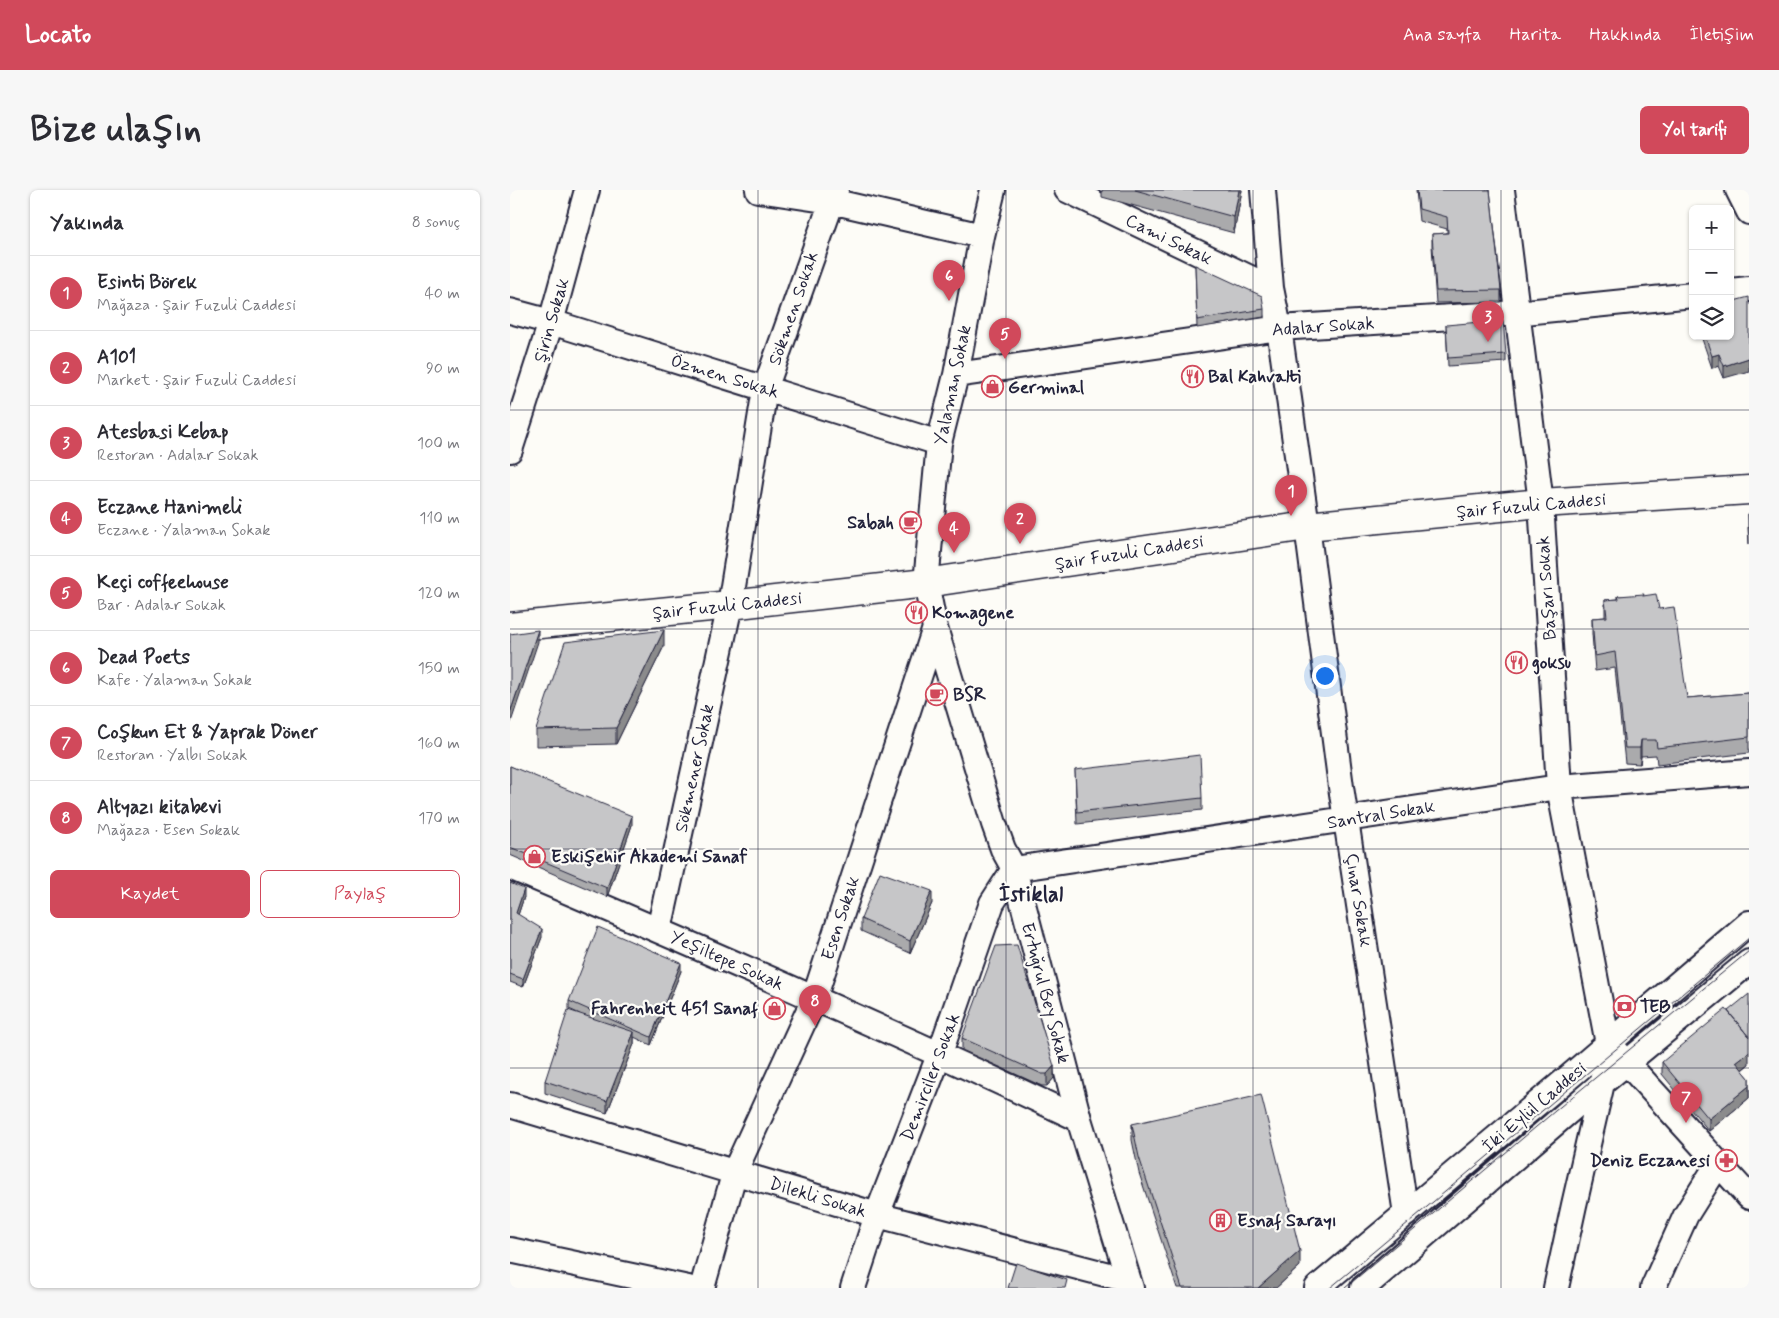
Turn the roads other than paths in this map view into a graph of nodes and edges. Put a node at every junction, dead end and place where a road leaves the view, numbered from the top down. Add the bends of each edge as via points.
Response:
1 (587, 190) edge
2 (758, 190) edge
3 (993, 190) edge
4 (1067, 190) edge
5 (1263, 190) edge
6 (1502, 190) edge
7 (1738, 190) edge
8 (834, 196) edge
9 (1749, 212) edge
10 (982, 236) junction
11 (1271, 288) junction
12 (1749, 289) edge
13 (1734, 291) edge
14 (1689, 295) edge
15 (510, 311) edge
16 (1516, 313) junction
17 (551, 322) junction
18 (1278, 328) junction
19 (956, 375) junction
20 (765, 389) junction
21 (939, 443) junction
22 (510, 450) edge
23 (1749, 490) edge
24 (1541, 504) junction
25 (1307, 526) junction
26 (926, 583) junction
27 (730, 605) junction
28 (510, 627) edge
29 (935, 628) junction
30 (1749, 772) edge
31 (1558, 787) junction
32 (1346, 820) junction
33 (510, 867) edge
34 (1014, 869) junction
35 (1749, 923) edge
36 (658, 930) junction
37 (1749, 962) edge
38 (814, 999) junction
39 (1608, 1044) junction
40 (940, 1053) junction
41 (1628, 1063) junction
42 (1602, 1083) junction
43 (510, 1105) edge
44 (1079, 1119) junction
45 (1718, 1164) junction
46 (735, 1171) junction
47 (1749, 1197) edge
48 (1406, 1214) junction
49 (877, 1215) junction
50 (510, 1250) edge
51 (1130, 1284) edge
52 (688, 1288) edge
53 (702, 1288) edge
54 (853, 1288) edge
55 (1317, 1288) edge
56 (1363, 1288) edge
57 (1556, 1288) edge
58 (1653, 1288) edge

1 - 17 street, Şirin Sokak
2 - 8 street
3 - 10 street, Yalaman Sokak
4 - 11 street, Cami Sokak
5 - 11 street, Çınar Sokak
6 - 16 street, Başarı Sokak
7 - 9 street
8 - 10 street
8 - 20 street, Sökmen Sokak
10 - 19 street, Yalaman Sokak
11 - 18 street, Çınar Sokak
12 - 13 street
14 - 16 street, Adalar Sokak
15 - 17 street, Özmen Sokak
16 - 18 street, Adalar Sokak
16 - 24 street, Başarı Sokak
17 - 20 street, Özmen Sokak
17 - 22 street, Şirin Sokak
18 - 19 street, Adalar Sokak
18 - 25 street, Çınar Sokak
19 - 21 street, Yalaman Sokak
20 - 21 street, Özmen Sokak
20 - 27 street, Sökmen Sokak
21 - 26 street, Yalaman Sokak
23 - 24 main road, Şair Fuzuli Caddesi
24 - 25 main road, Şair Fuzuli Caddesi
24 - 31 street, Başarı Sokak
25 - 26 main road, Şair Fuzuli Caddesi
25 - 32 street, Çınar Sokak
26 - 27 main road, Şair Fuzuli Caddesi
26 - 29 street, Ertuğrul Bey Sokak
27 - 28 main road, Şair Fuzuli Caddesi
27 - 36 street, Sökmener Sokak
29 - 34 street, Ertuğrul Bey Sokak via 994,824
29 - 38 street, Esen Sokak
30 - 31 street, Santral Sokak
31 - 32 street, Santral Sokak
31 - 39 street, Başarı Sokak
32 - 34 street, Santral Sokak
32 - 48 street, Çınar Sokak
33 - 36 street, Yeşiltepe Sokak
34 - 40 street, Demirciler Sokak via 992,903
34 - 44 street, Ertuğrul Bey Sokak
35 - 39 street, İki Eylül Caddesi
36 - 38 street, Yeşiltepe Sokak
37 - 41 street
38 - 40 street, Yeşiltepe Sokak
38 - 46 street, Esen Sokak
39 - 41 street
39 - 42 street, Başarı Sokak
39 - 48 street, İki Eylül Caddesi
40 - 44 street, Yeşiltepe Sokak
40 - 49 street, Demirciler Sokak
41 - 42 street
41 - 45 street
42 - 56 street
42 - 57 street, Başarı Sokak
43 - 46 street, Dilekli Sokak
44 - 51 street, Ertuğrul Bey Sokak
45 - 47 street
45 - 58 street via 1686,1215
46 - 49 street, Dilekli Sokak
46 - 53 street, Esen Sokak
48 - 55 street, İki Eylül Caddesi
49 - 51 street, Dilekli Sokak
49 - 54 street, Demirciler Sokak
50 - 52 street

